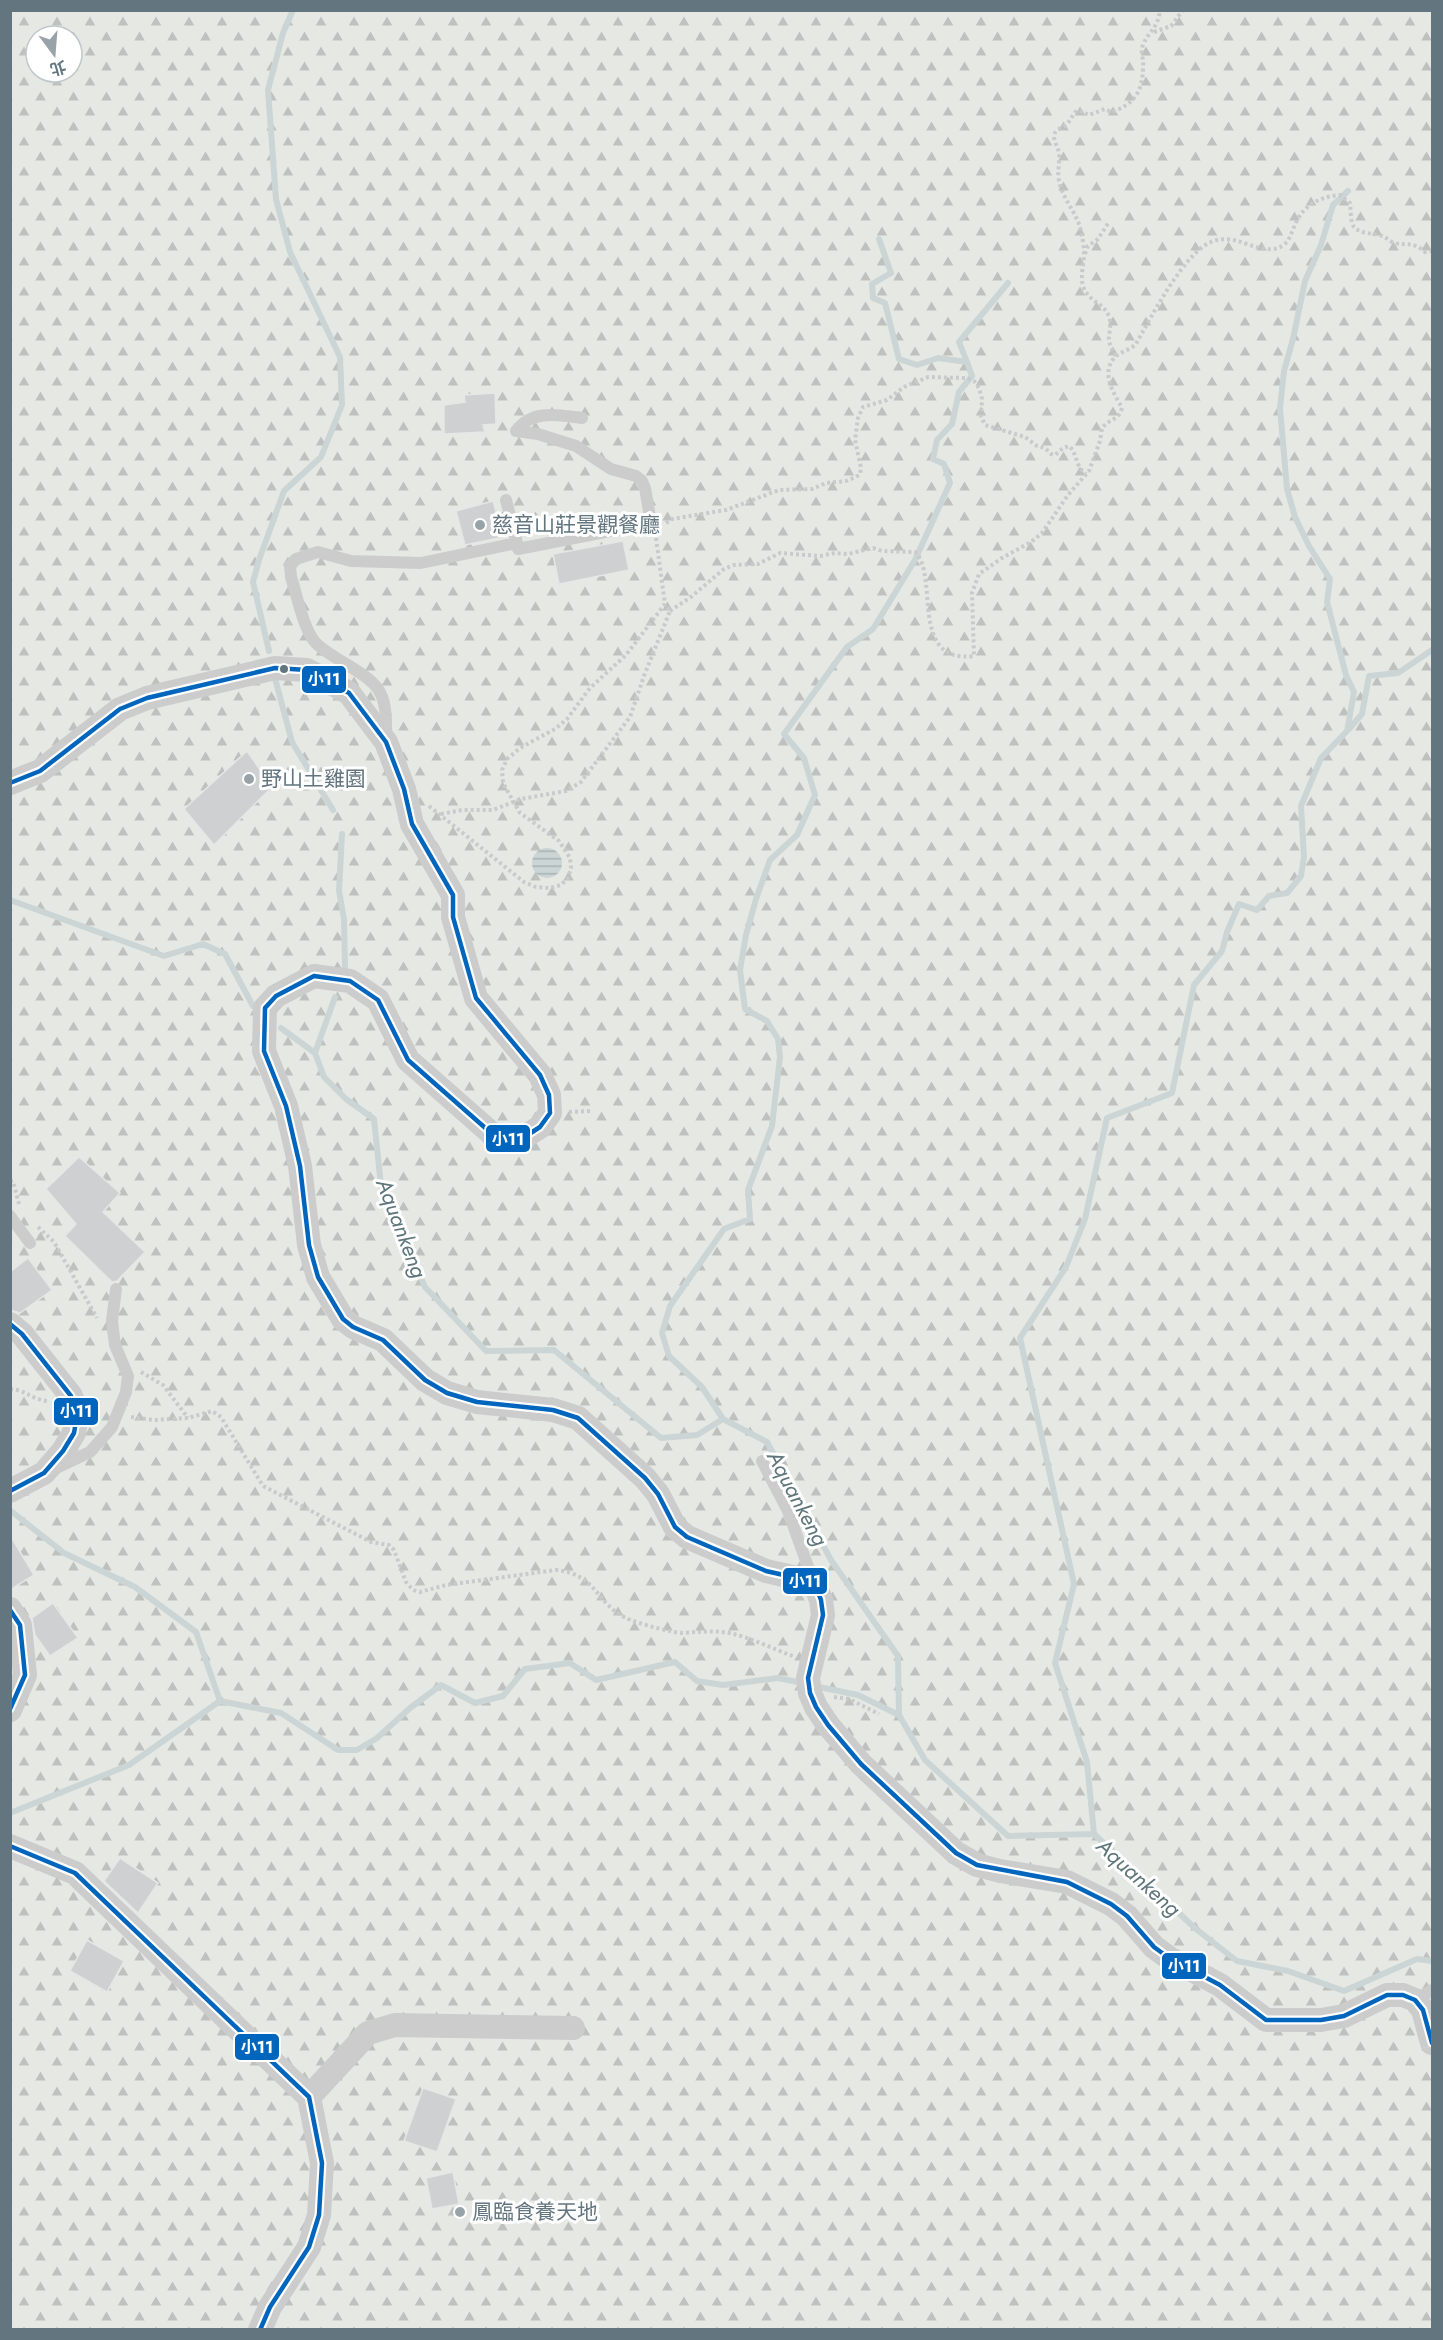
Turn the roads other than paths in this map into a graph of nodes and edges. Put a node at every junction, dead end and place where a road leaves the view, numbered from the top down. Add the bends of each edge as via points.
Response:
1 (582, 418) dead end
2 (506, 500) dead end
3 (517, 543) junction
4 (386, 742) junction
5 (10, 783) edge
6 (10, 1216) edge
7 (30, 1243) dead end
8 (116, 1289) dead end
9 (10, 1324) edge
10 (762, 1461) dead end
11 (44, 1473) junction
12 (10, 1491) edge
13 (816, 1587) junction
14 (10, 1609) edge
15 (10, 1710) edge
16 (10, 1846) edge
17 (1424, 1995) edge
18 (573, 2028) dead end
19 (1432, 2043) edge
20 (309, 2097) junction
21 (260, 2330) edge

1 - 3 lane via 546,414 522,422 516,431 576,446 611,469 636,476 645,488 651,523 518,549
2 - 3 lane
3 - 4 lane via 421,563 351,561 318,552 296,559 290,566 313,640 380,690 387,708
4 - 5 street via 350,693 307,670 275,668 138,701 120,709 40,771
4 - 13 street via 412,824 453,896 453,917 476,998 540,1075 549,1095 550,1113 540,1127 526,1136 507,1139 491,1133 408,1060 378,1000 350,981 314,976 276,996 265,1008 264,1052 286,1106 318,1277 343,1319 383,1340 425,1380 447,1393 477,1402 553,1410 578,1418 645,1478 675,1527 687,1537
6 - 7 lane
8 - 11 lane via 112,1321 115,1344 128,1376 126,1392 112,1427 90,1452
9 - 11 street via 71,1396 77,1415 74,1432
10 - 13 lane via 788,1510
11 - 12 street
13 - 17 street via 823,1615 808,1678 810,1693 828,1725 861,1764 956,1853 1000,1871 1067,1882 1111,1904 1154,1947 1220,1985 1266,2020 1321,2020 1344,2016 1387,1995
14 - 15 street via 20,1625 25,1675
16 - 20 street via 75,1873
17 - 19 street via 1423,2010
18 - 20 street via 395,2025 368,2032
20 - 21 street via 322,2163 319,2216 309,2247 270,2307

